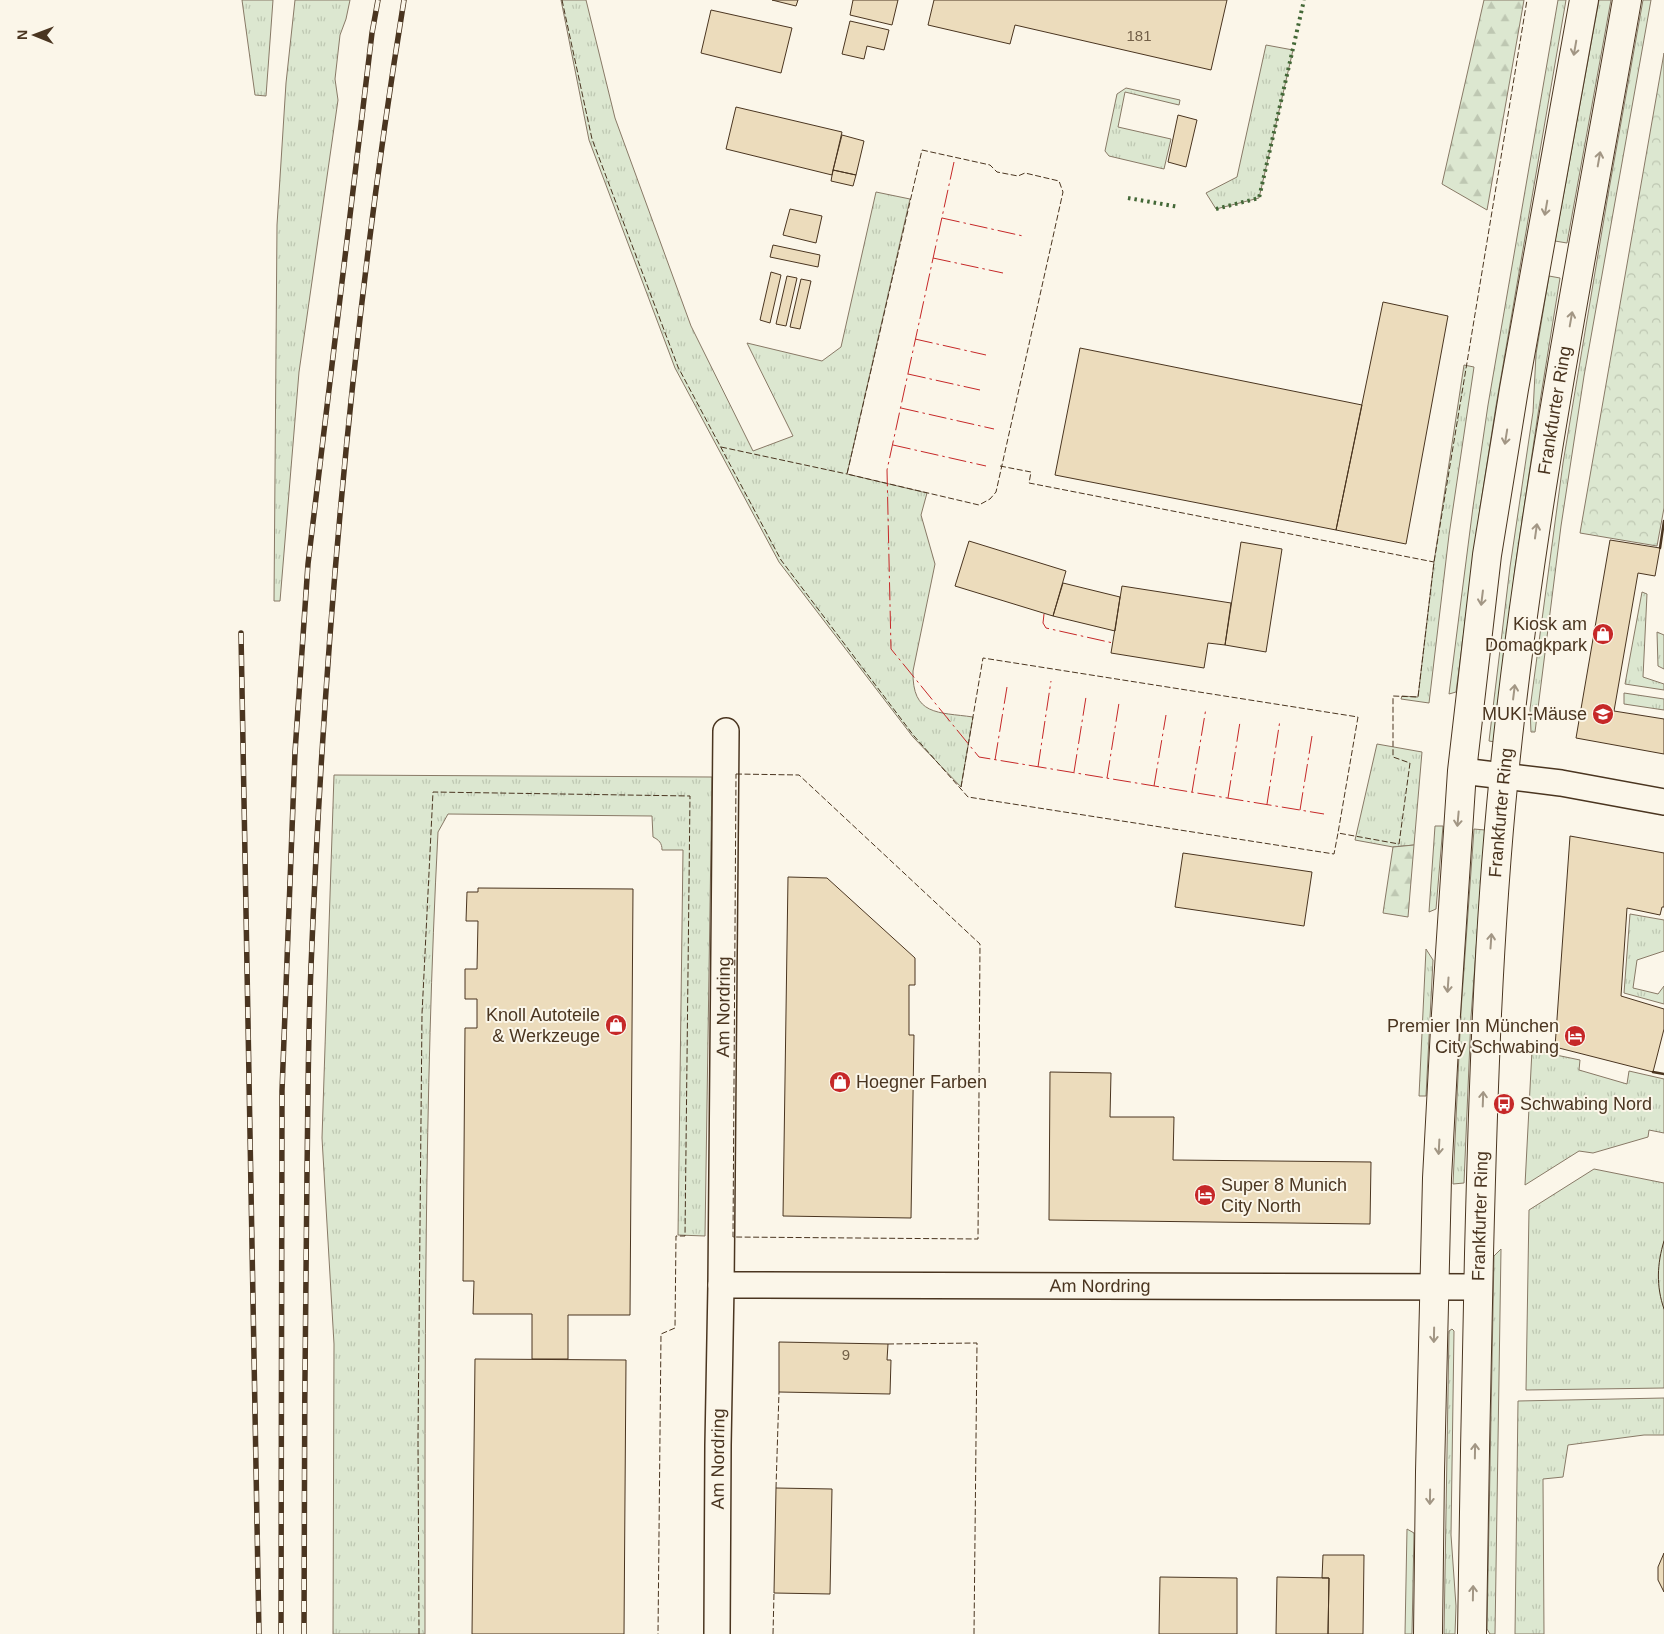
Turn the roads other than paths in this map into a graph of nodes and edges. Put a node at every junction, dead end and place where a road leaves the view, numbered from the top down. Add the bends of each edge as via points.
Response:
1 (1584, 0) edge
2 (1627, 0) edge
3 (726, 731) dead end
4 (1462, 771) junction
5 (1504, 775) junction
6 (1664, 802) edge
7 (721, 1285) junction
8 (1435, 1286) junction
9 (1478, 1287) junction
10 (717, 1634) edge
11 (1428, 1634) edge
12 (1472, 1634) edge

1 -> 4 main road via 1487,555
5 -> 2 main road, Frankfurter Ring via 1545,471
3 - 7 street, Am Nordring
4 - 5 street
4 -> 8 main road via 1437,1178
5 - 6 street
9 -> 5 main road, Frankfurter Ring via 1484,1071
7 - 8 street, Am Nordring
7 - 10 street, Am Nordring
8 - 9 street, Am Nordring
8 -> 11 main road
12 -> 9 main road, Frankfurter Ring

